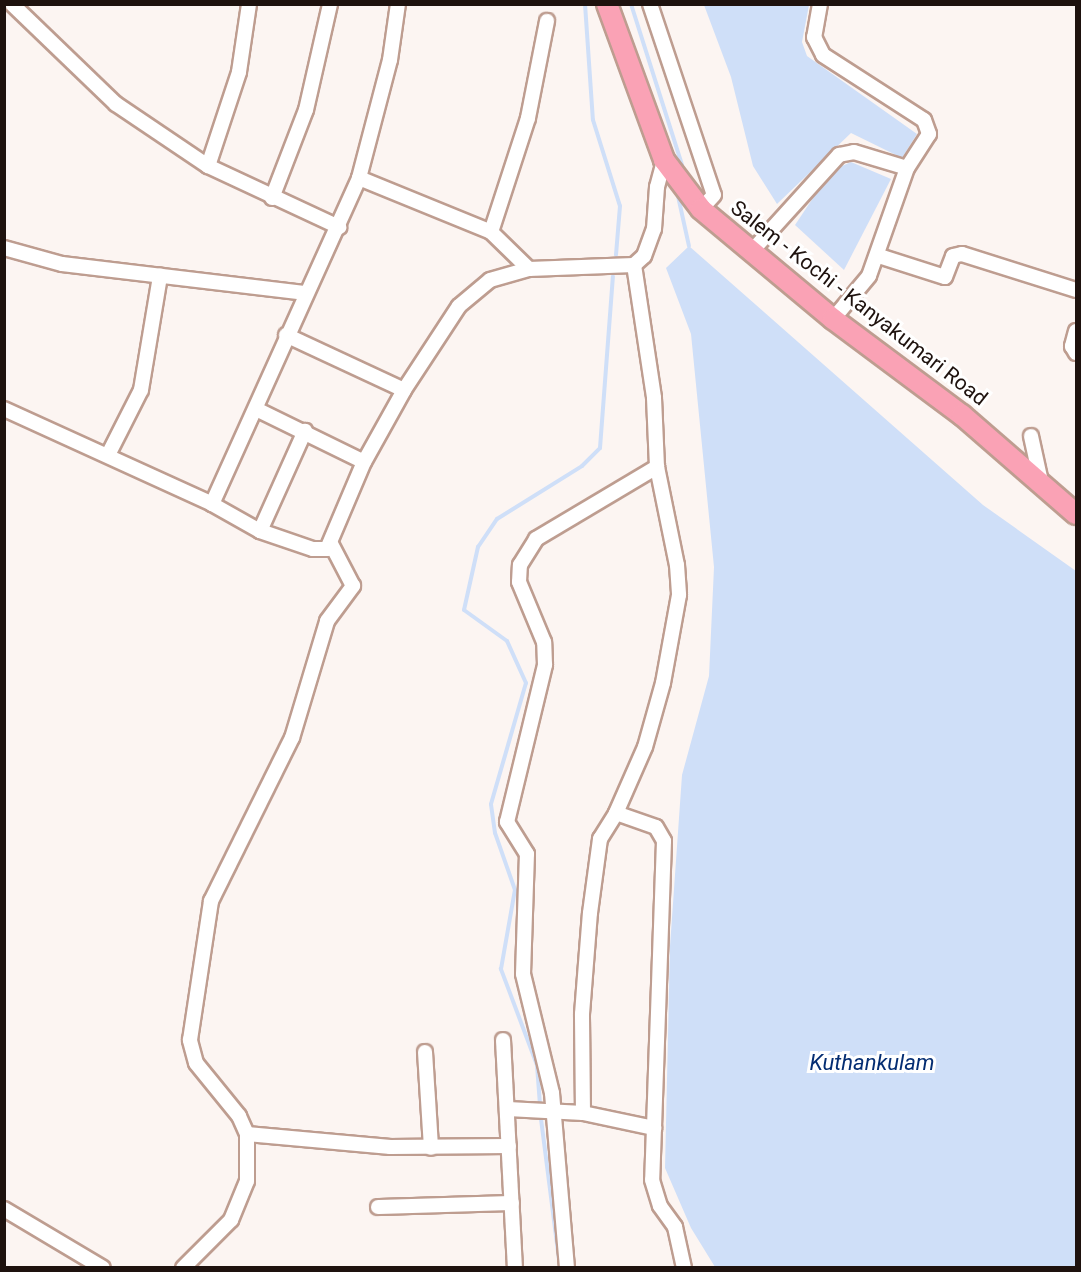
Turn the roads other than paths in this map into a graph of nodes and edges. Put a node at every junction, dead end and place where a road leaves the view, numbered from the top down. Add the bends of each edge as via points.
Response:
1 (12, 4) edge
2 (249, 4) edge
3 (330, 4) edge
4 (398, 4) edge
5 (608, 4) edge
6 (650, 4) edge
7 (820, 4) edge
8 (547, 21) dead end
9 (664, 160) junction
10 (207, 166) junction
11 (907, 168) junction
12 (359, 178) junction
13 (272, 198) junction
14 (701, 209) junction
15 (339, 227) junction
16 (491, 232) junction
17 (4, 248) edge
18 (752, 251) junction
19 (879, 256) junction
20 (634, 266) junction
21 (528, 269) junction
22 (160, 276) junction
23 (1077, 290) edge
24 (306, 293) junction
25 (833, 319) junction
26 (1077, 331) edge
27 (286, 335) junction
28 (1077, 353) edge
29 (404, 390) junction
30 (4, 409) edge
31 (256, 409) junction
32 (305, 431) junction
33 (1031, 436) dead end
34 (108, 455) junction
35 (364, 462) junction
36 (657, 467) junction
37 (1041, 482) junction
38 (212, 504) junction
39 (1077, 514) edge
40 (260, 531) junction
41 (331, 544) junction
42 (616, 813) junction
43 (502, 1040) dead end
44 (425, 1052) dead end
45 (508, 1109) junction
46 (554, 1110) junction
47 (583, 1113) junction
48 (654, 1128) junction
49 (247, 1134) junction
50 (509, 1146) junction
51 (430, 1148) junction
52 (512, 1203) junction
53 (378, 1207) dead end
54 (4, 1209) edge
55 (103, 1268) edge
56 (183, 1268) edge
57 (515, 1268) edge
58 (567, 1268) edge
59 (684, 1268) edge

1 - 10 street via 116,104
2 - 10 street via 239,72
3 - 13 street via 306,110
4 - 12 street via 390,60
5 - 9 highway, Salem - Kochi - Kanyakumari Road
6 - 14 street via 714,195
7 - 11 street via 813,37 824,55 927,125 927,139
8 - 16 street via 528,118
9 - 14 highway, Salem - Kochi - Kanyakumari Road
9 - 20 street via 657,187 654,229 644,256
10 - 13 street
11 - 18 street via 854,152 838,155
11 - 19 street
12 - 15 street
12 - 16 street
13 - 15 street
14 - 18 highway, Salem - Kochi - Kanyakumari Road
15 - 24 street
16 - 21 street
17 - 22 street via 62,264
18 - 25 highway, Salem - Kochi - Kanyakumari Road
19 - 23 street via 945,277 953,256 962,254
19 - 25 street via 863,285
20 - 21 street
20 - 36 street via 654,398
21 - 29 street via 479,286 459,306
22 - 24 street
22 - 34 street via 141,390
24 - 27 street
25 - 37 highway, Salem - Kochi - Kanyakumari Road via 962,415
26 - 28 street via 1072,346
27 - 29 street
27 - 31 street
29 - 35 street
30 - 34 street
31 - 32 street
31 - 38 street
32 - 35 street
32 - 40 street
33 - 37 street
34 - 38 street
35 - 41 street
36 - 42 street via 677,565 679,596 663,683 645,747
36 - 46 street via 536,539 520,565 519,582 544,642 545,665 507,822 527,854 523,974
37 - 39 highway, Salem - Kochi - Kanyakumari Road
38 - 40 street
40 - 41 street via 313,549 322,550
41 - 49 street via 353,586 327,621 292,738 211,901 190,1025 196,1063 239,1116
42 - 47 street via 600,839 590,913 582,1014
42 - 48 street via 656,827 664,841
43 - 45 street
44 - 51 street
45 - 46 street
45 - 50 street
46 - 47 street
46 - 58 street
47 - 48 street
48 - 59 street via 652,1180 660,1206 675,1227
49 - 51 street
49 - 56 street via 246,1181 236,1211
50 - 51 street
50 - 52 street
52 - 53 street
52 - 57 street
54 - 55 street

